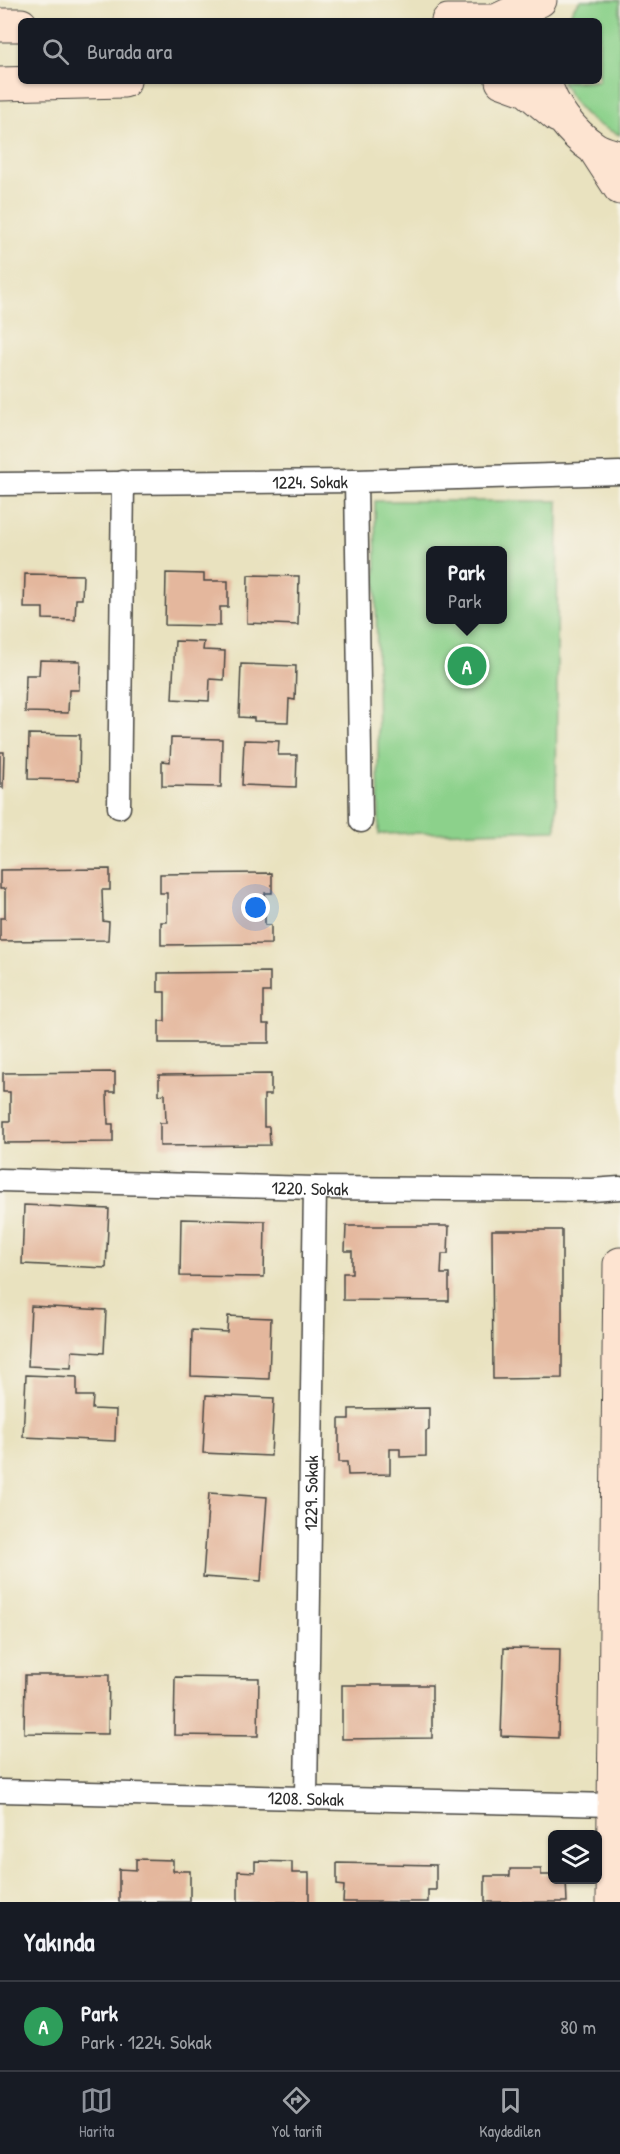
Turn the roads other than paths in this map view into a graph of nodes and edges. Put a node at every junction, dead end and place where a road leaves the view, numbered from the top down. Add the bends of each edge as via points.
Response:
1 (540, 0) edge
2 (555, 0) edge
3 (502, 18) edge
4 (547, 18) edge
5 (0, 25) edge
6 (18, 25) edge
7 (0, 84) edge
8 (18, 84) edge
9 (510, 84) edge
10 (546, 84) edge
11 (566, 123) junction
12 (607, 153) edge
13 (620, 188) edge
14 (620, 473) edge
15 (356, 481) junction
16 (123, 482) junction
17 (0, 484) edge
18 (119, 807) dead end
19 (361, 821) dead end
20 (0, 1180) edge
21 (315, 1188) junction
22 (620, 1188) edge
23 (620, 1264) edge
24 (0, 1791) edge
25 (306, 1797) junction
26 (613, 1805) junction
27 (613, 1902) edge

1 - 3 main road
2 - 4 main road
5 - 6 main road
7 - 8 main road
9 - 11 main road via 527,90
10 - 11 main road
11 - 12 main road
12 - 13 main road
14 - 15 street, 1224. Sokak
15 - 16 street, 1224. Sokak
15 - 19 street
16 - 17 street, 1224. Sokak
16 - 18 street
20 - 21 street, 1220. Sokak
21 - 22 street, 1220. Sokak
21 - 25 street, 1229. Sokak
23 - 26 main road
24 - 25 street, 1208. Sokak
25 - 26 street, 1208. Sokak
26 - 27 main road

